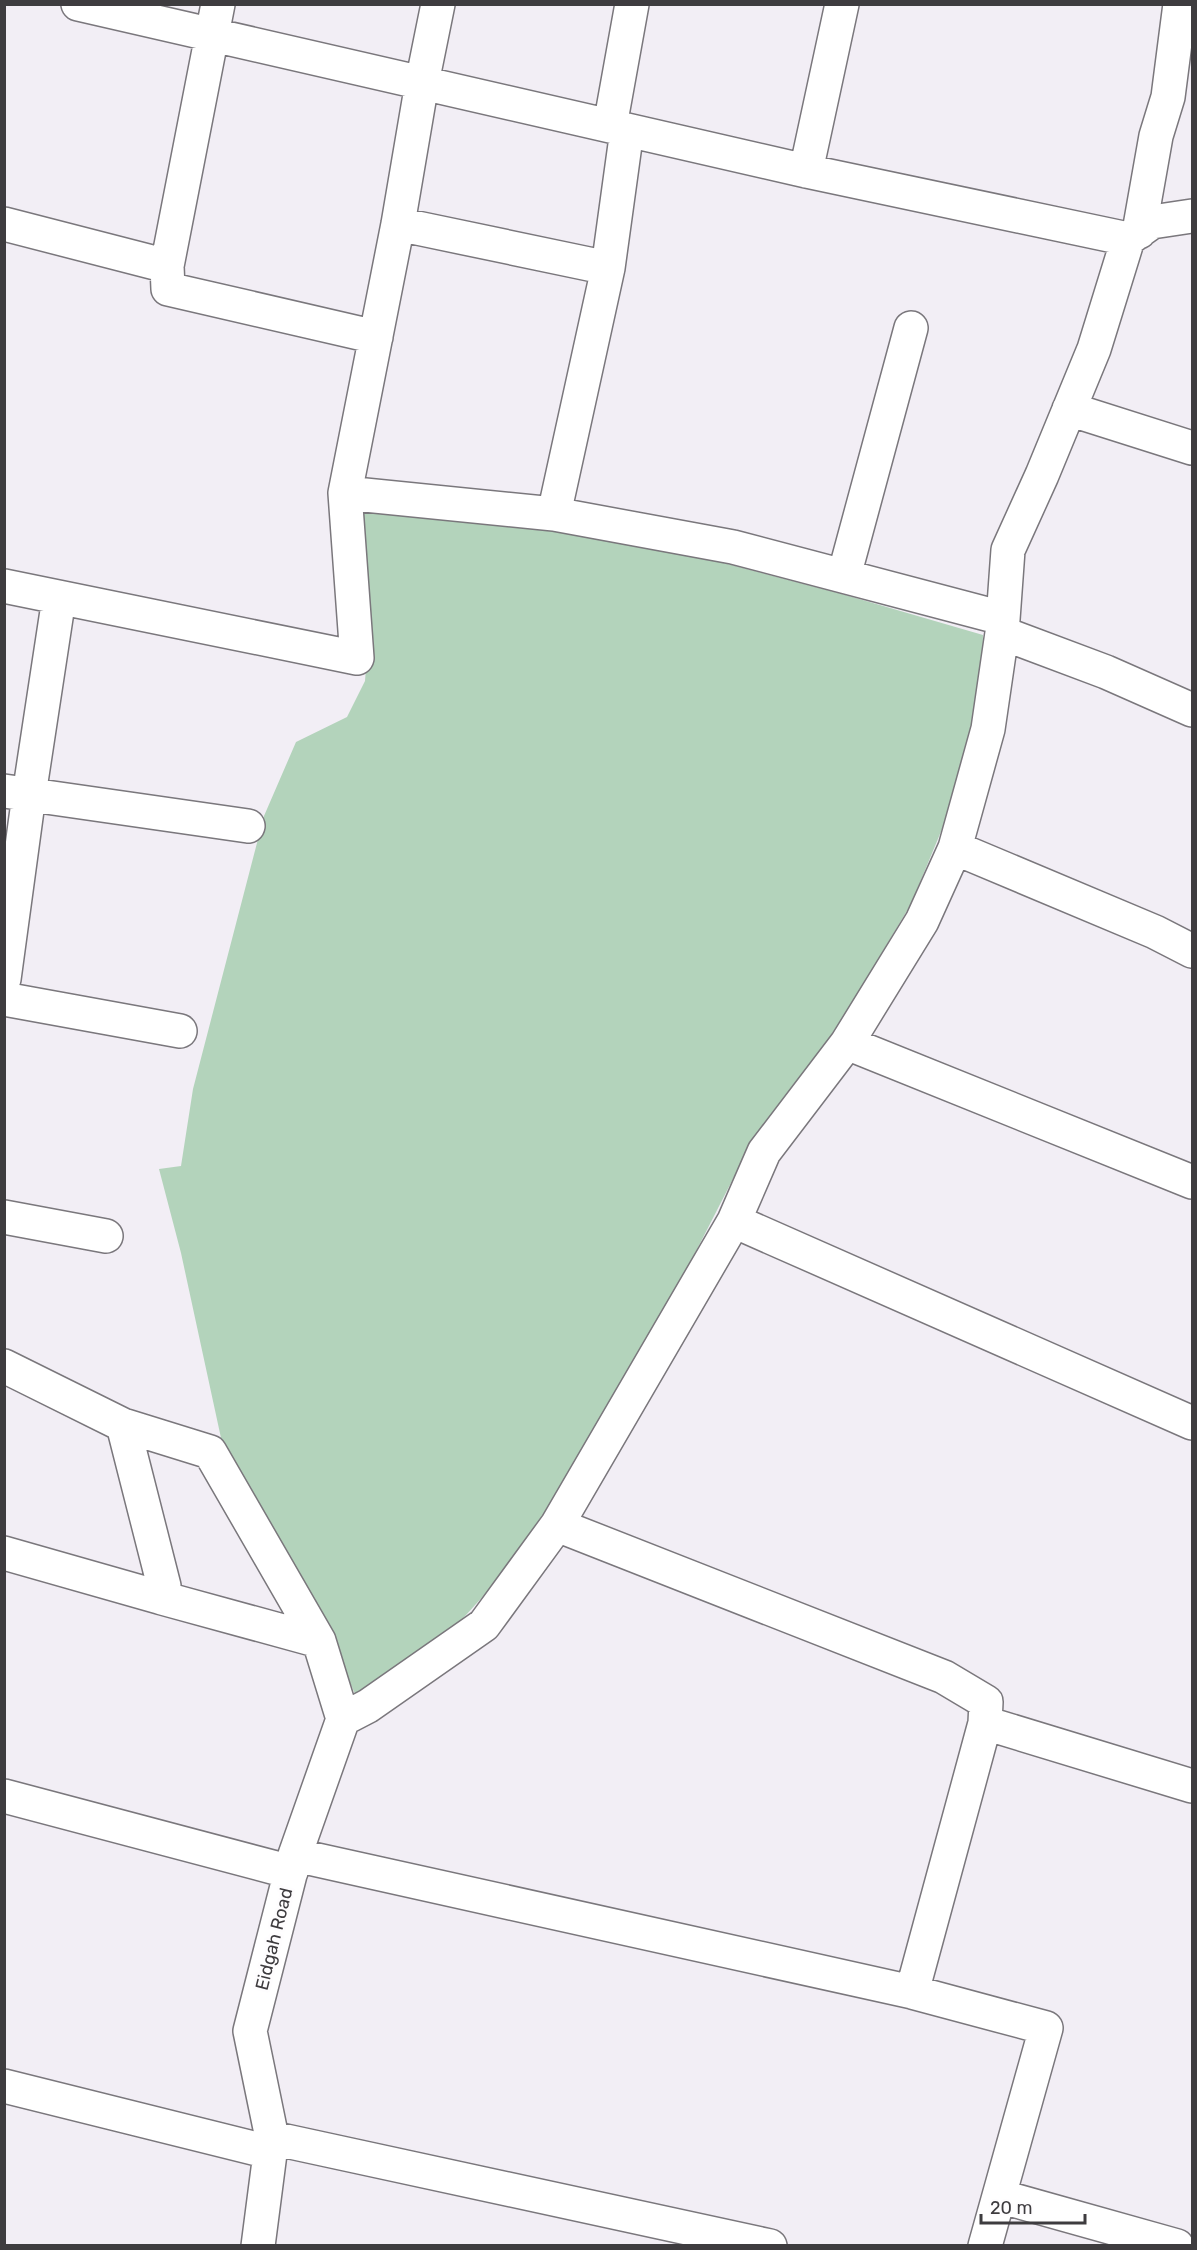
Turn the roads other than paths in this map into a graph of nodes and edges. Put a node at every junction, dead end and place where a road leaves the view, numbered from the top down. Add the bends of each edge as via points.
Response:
1 (78, 4) edge
2 (438, 4) edge
3 (633, 4) edge
4 (842, 4) edge
5 (1180, 4) edge
6 (215, 20) edge
7 (422, 83) junction
8 (619, 128) junction
9 (806, 171) junction
10 (1192, 216) edge
11 (4, 224) edge
12 (398, 224) junction
13 (1133, 235) junction
14 (167, 266) junction
15 (608, 268) junction
16 (911, 327) dead end
17 (376, 337) junction
18 (1069, 409) junction
19 (1192, 448) edge
20 (345, 493) junction
21 (554, 514) junction
22 (844, 576) junction
23 (4, 586) edge
24 (59, 598) junction
25 (1002, 626) junction
26 (1192, 710) edge
27 (17, 793) edge
28 (248, 826) dead end
29 (955, 848) junction
30 (1192, 951) edge
31 (4, 979) edge
32 (4, 999) edge
33 (180, 1031) dead end
34 (847, 1042) junction
35 (1192, 1182) edge
36 (4, 1217) edge
37 (734, 1221) junction
38 (106, 1236) dead end
39 (4, 1366) edge
40 (1192, 1423) edge
41 (123, 1425) junction
42 (556, 1525) junction
43 (4, 1553) edge
44 (162, 1598) junction
45 (319, 1641) junction
46 (343, 1719) junction
47 (986, 1723) junction
48 (1192, 1786) edge
49 (4, 1796) edge
50 (293, 1864) junction
51 (912, 1992) junction
52 (4, 2086) edge
53 (270, 2145) junction
54 (999, 2196) junction
55 (258, 2246) edge
56 (770, 2246) edge
57 (986, 2246) edge
58 (1177, 2246) edge

1 - 6 street
2 - 7 street
3 - 8 street
4 - 9 street
5 - 13 street via 1168,97
6 - 7 street
6 - 14 street
7 - 8 street
7 - 12 street
8 - 9 street
8 - 15 street
9 - 13 street
10 - 13 street via 1152,222
11 - 14 street
12 - 15 street
12 - 17 street
13 - 18 street
14 - 17 street via 168,289
15 - 21 street
16 - 22 street
17 - 20 street
18 - 19 street
18 - 25 street via 1008,550
20 - 21 street
20 - 24 street via 357,658
21 - 22 street via 733,547
22 - 25 street
23 - 24 street
24 - 27 street
25 - 26 street
25 - 29 street via 988,729
27 - 28 street
27 - 31 street
29 - 30 street
29 - 34 street via 922,921
32 - 33 street
34 - 35 street
34 - 37 street via 764,1152
36 - 38 street
37 - 40 street
37 - 42 street
39 - 41 street
41 - 44 street via 165,1586
41 - 45 street via 210,1452
42 - 46 street via 484,1625 368,1706
42 - 47 street via 944,1677 986,1702
43 - 44 street
44 - 45 street
45 - 46 street
46 - 50 street, Eidgah Road
47 - 48 street
47 - 51 street
49 - 50 street
50 - 51 street
50 - 53 street, Eidgah Road via 250,2031
51 - 54 street via 1046,2028
52 - 53 street
53 - 55 street, Eidgah Road
53 - 56 street
54 - 57 street
54 - 58 street

